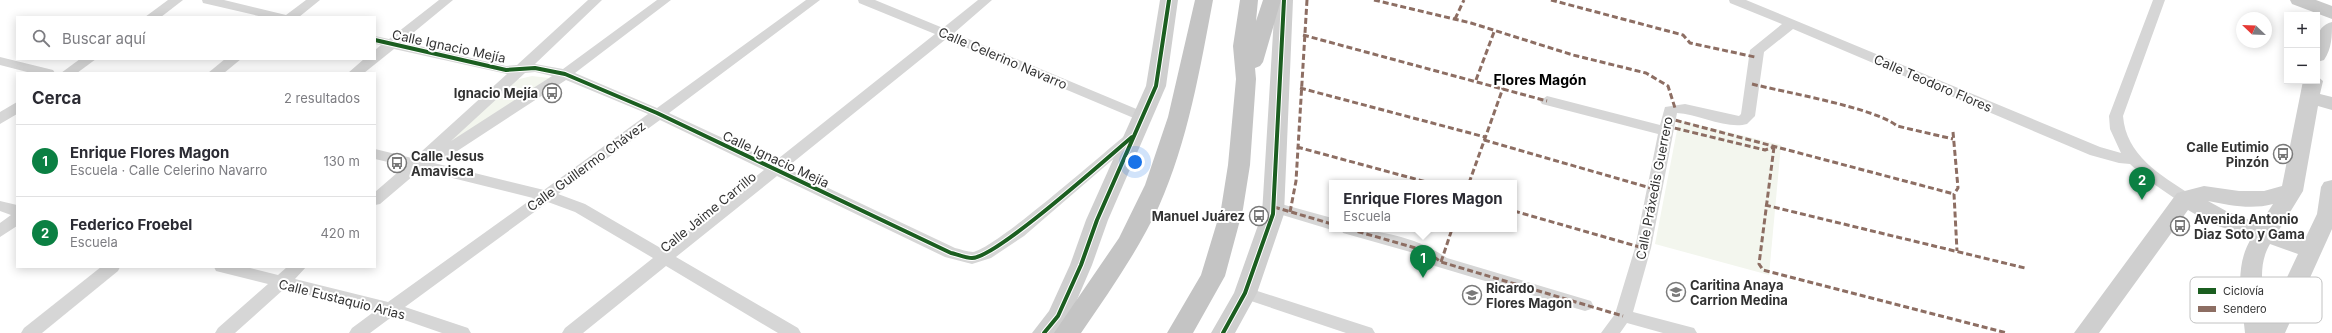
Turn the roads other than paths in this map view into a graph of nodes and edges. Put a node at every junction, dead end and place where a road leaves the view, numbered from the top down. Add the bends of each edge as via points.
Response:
1 (177, 0) edge
2 (208, 0) edge
3 (314, 0) edge
4 (447, 0) edge
5 (596, 0) edge
6 (665, 0) edge
7 (814, 0) edge
8 (864, 0) edge
9 (986, 0) edge
10 (1169, 0) edge
11 (1204, 0) edge
12 (1249, 0) edge
13 (1272, 0) edge
14 (1284, 0) edge
15 (1735, 0) edge
16 (2159, 0) edge
17 (2299, 0) edge
18 (2332, 13) edge
19 (153, 16) edge
20 (276, 16) edge
21 (292, 16) edge
22 (1792, 23) junction
23 (2332, 28) edge
24 (947, 34) junction
25 (376, 40) edge
26 (392, 44) junction
27 (2320, 48) edge
28 (376, 56) edge
29 (88, 60) edge
30 (233, 60) edge
31 (372, 60) edge
32 (0, 61) edge
33 (522, 68) junction
34 (44, 72) edge
35 (70, 72) edge
36 (216, 72) edge
37 (357, 72) edge
38 (565, 74) junction
39 (1246, 79) junction
40 (2311, 89) edge
41 (1547, 101) dead end
42 (2332, 104) edge
43 (16, 109) edge
44 (657, 113) junction
45 (1141, 116) junction
46 (0, 119) edge
47 (1665, 130) junction
48 (1132, 138) junction
49 (376, 154) edge
50 (2134, 159) junction
51 (417, 164) junction
52 (776, 170) junction
53 (2332, 188) edge
54 (2292, 191) junction
55 (544, 195) junction
56 (2185, 198) junction
57 (376, 199) edge
58 (0, 206) edge
59 (1274, 207) junction
60 (16, 210) edge
61 (2330, 215) edge
62 (16, 219) edge
63 (1329, 223) edge
64 (0, 231) edge
65 (1360, 232) edge
66 (2265, 234) junction
67 (2310, 249) junction
68 (665, 259) junction
69 (111, 268) edge
70 (226, 268) edge
71 (297, 268) edge
72 (2251, 277) edge
73 (2298, 277) edge
74 (280, 283) junction
75 (1246, 293) junction
76 (1585, 305) dead end
77 (391, 309) junction
78 (1623, 316) junction
79 (2257, 323) edge
80 (2277, 323) edge
81 (30, 333) edge
82 (224, 333) edge
83 (358, 333) edge
84 (462, 333) edge
85 (571, 333) edge
86 (792, 333) edge
87 (1044, 333) edge
88 (1067, 333) edge
89 (1180, 333) edge
90 (1223, 333) edge
91 (1366, 333) edge
92 (1610, 333) edge
93 (1688, 333) edge
94 (2086, 333) edge
95 (2258, 333) edge
96 (2273, 333) edge

1 - 19 street
2 - 20 street
3 - 21 street
4 - 26 street
5 - 33 street
6 - 38 street
7 - 44 street, Calle Guillermo Chávez
8 - 24 street, Calle Celerino Navarro
9 - 24 street, Calle Jaime Carrillo
10 - 45 street via 1156,86
11 - 88 highway via 1173,140 1156,186 1133,232 1088,305
12 - 39 highway via 1243,46
13 - 39 highway
14 - 59 street
15 - 22 street, Calle Teodoro Flores
16 - 50 street via 2116,116 2115,126
17 - 18 main road
22 - 47 street, Calle Práxedis Guerrero via 1757,50 1748,116 1742,121 1730,120 1675,108 1670,110
22 - 50 street, Calle Teodoro Flores via 2095,151 2119,158
23 - 27 street
24 - 45 street, Calle Celerino Navarro
24 - 52 street, Calle Jaime Carrillo
25 - 26 street, Calle Ignacio Mejía
26 - 28 street
26 - 33 street, Calle Ignacio Mejía via 506,70
29 - 35 street
30 - 36 street
31 - 37 street
32 - 34 street
33 - 38 street, Calle Ignacio Mejía
33 - 51 street
38 - 44 street, Calle Ignacio Mejía
38 - 51 street via 440,155
39 - 89 highway via 1239,165 1232,209 1213,276
40 - 42 street
40 - 54 street
41 - 47 street
43 - 46 street
44 - 52 street, Calle Ignacio Mejía
44 - 55 street, Calle Guillermo Chávez
45 - 48 street
47 - 78 street, Calle Práxedis Guerrero via 1644,248
48 - 52 street, Calle Ignacio Mejía via 1018,232 984,254 972,258 951,254
48 - 87 street via 1058,316
49 - 51 street
50 - 56 street via 2157,180
51 - 55 street
51 - 57 street
52 - 68 street, Calle Jaime Carrillo
53 - 61 street
54 - 56 street via 2264,199 2239,199 2204,193
54 - 66 street
55 - 68 street via 580,208
55 - 77 street, Calle Guillermo Chávez
56 - 66 street via 2220,218
56 - 94 street
58 - 60 street
59 - 63 street
59 - 75 street
61 - 67 street
62 - 64 street
65 - 76 street via 1426,251 1441,262
66 - 67 street
66 - 72 street via 2255,250
67 - 73 street
68 - 85 street, Calle Jaime Carrillo
68 - 86 street
69 - 81 street
70 - 74 street, Calle Eustaquio Arias
71 - 74 street
74 - 77 street, Calle Eustaquio Arias
74 - 82 street
75 - 90 street
75 - 91 street
77 - 83 street, Calle Guillermo Chávez
77 - 84 street, Calle Eustaquio Arias
78 - 92 street, Calle Práxedis Guerrero
78 - 93 street
79 - 95 street
80 - 96 street

